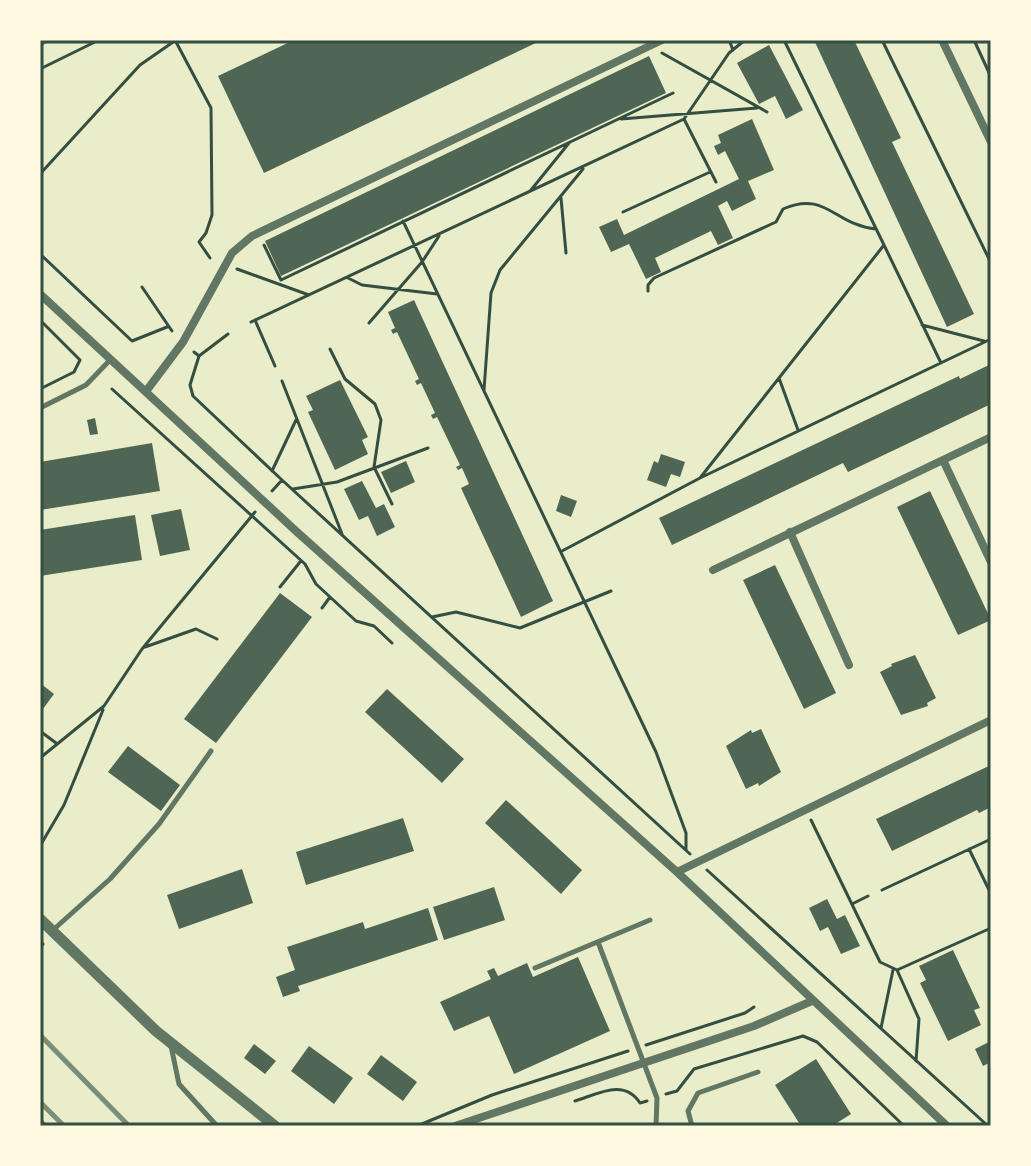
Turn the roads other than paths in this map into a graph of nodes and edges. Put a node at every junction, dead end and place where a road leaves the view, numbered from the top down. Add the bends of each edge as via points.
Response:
1 (662, 40) edge
2 (942, 40) edge
3 (991, 142) edge
4 (40, 294) edge
5 (112, 358) junction
6 (147, 390) junction
7 (40, 408) edge
8 (991, 437) edge
9 (943, 460) junction
10 (790, 532) junction
11 (991, 562) edge
12 (713, 570) dead end
13 (849, 665) dead end
14 (991, 720) edge
15 (211, 751) dead end
16 (677, 872) junction
17 (40, 919) edge
18 (650, 920) dead end
19 (52, 931) junction
20 (598, 942) junction
21 (535, 968) dead end
22 (812, 1001) junction
23 (171, 1044) junction
24 (645, 1062) junction
25 (758, 1072) dead end
26 (217, 1126) edge
27 (275, 1126) edge
28 (455, 1126) edge
29 (656, 1126) edge
30 (692, 1126) edge
31 (947, 1126) edge

1 - 6 street via 252,236 232,253 183,342
2 - 3 street
4 - 5 street
5 - 6 street
5 - 7 lane via 86,385
6 - 16 street via 297,532
8 - 9 street
9 - 10 street
9 - 11 street
10 - 12 street
10 - 13 street
14 - 16 street
15 - 19 lane via 159,824 110,879
16 - 22 street
17 - 19 street
18 - 20 lane
19 - 23 street
20 - 21 lane
20 - 24 lane
22 - 24 street
22 - 31 street
23 - 26 lane via 179,1084
23 - 27 street
24 - 28 street
24 - 29 lane via 659,1103
25 - 30 lane via 698,1093 689,1107

